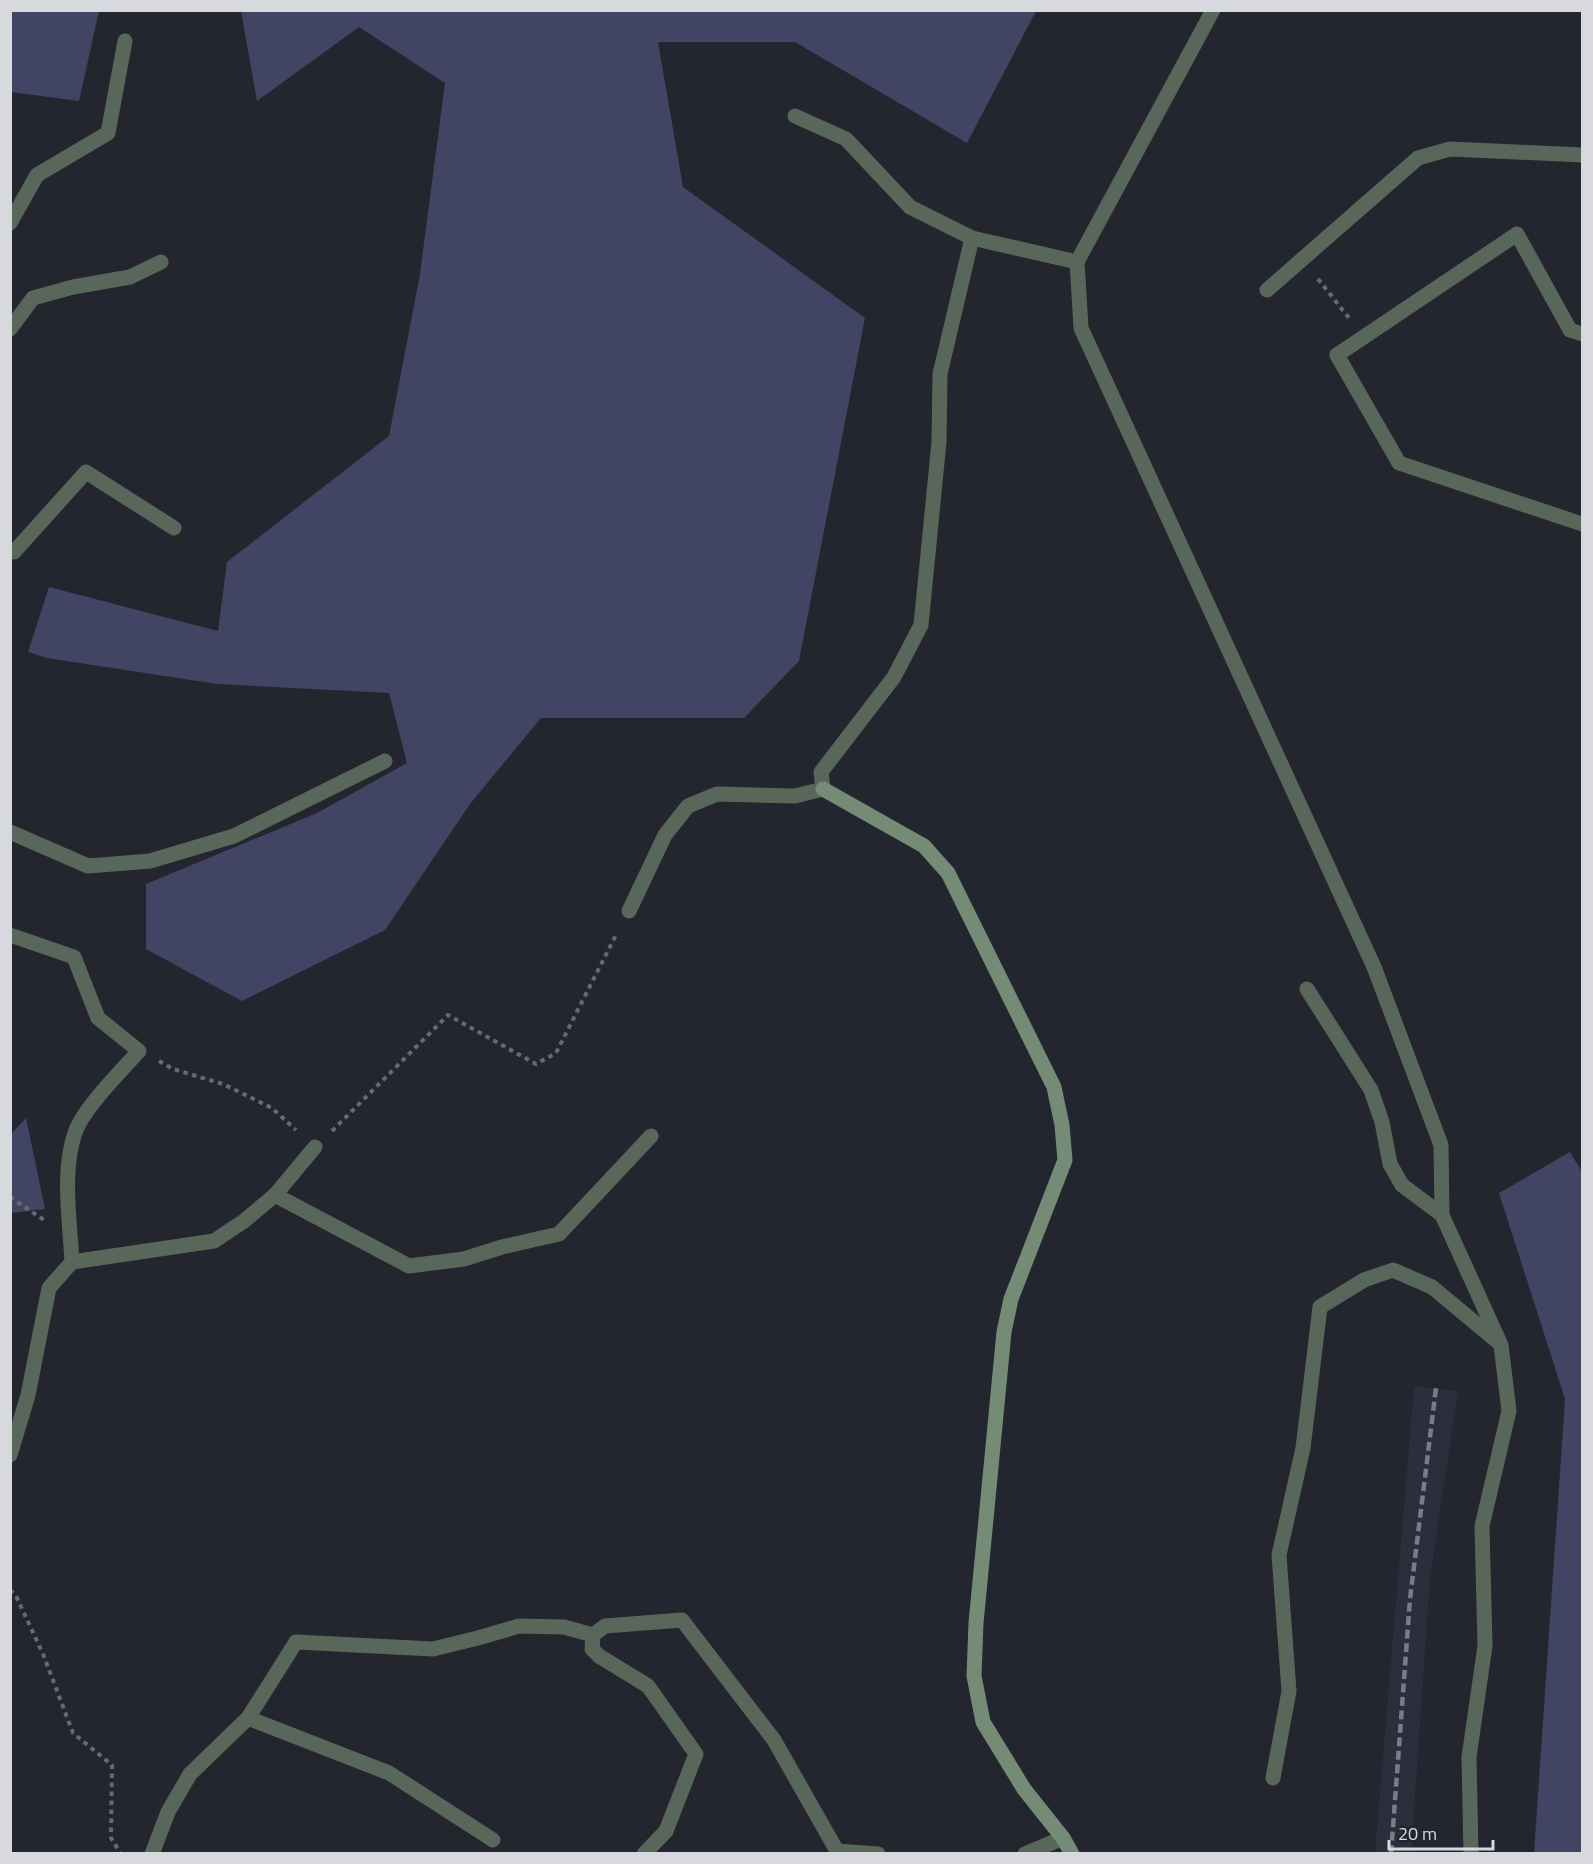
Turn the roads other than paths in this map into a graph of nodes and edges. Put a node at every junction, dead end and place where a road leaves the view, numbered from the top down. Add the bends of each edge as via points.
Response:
1 (1213, 10) edge
2 (125, 41) dead end
3 (795, 116) dead end
4 (1582, 156) edge
5 (10, 223) edge
6 (972, 238) junction
7 (161, 262) dead end
8 (1077, 262) junction
9 (1267, 290) dead end
10 (10, 329) edge
11 (1576, 332) edge
12 (1582, 524) edge
13 (174, 528) dead end
14 (10, 551) edge
15 (385, 761) dead end
16 (823, 789) junction
17 (10, 832) edge
18 (629, 911) road end
19 (10, 935) edge
20 (1307, 989) dead end
21 (651, 1136) dead end
22 (315, 1147) road end
23 (275, 1195) junction
24 (1442, 1215) junction
25 (72, 1262) junction
26 (1501, 1345) junction
27 (10, 1455) edge
28 (593, 1635) junction
29 (248, 1718) junction
30 (1273, 1778) dead end
31 (1063, 1838) junction
32 (493, 1840) dead end
33 (835, 1852) edge
34 (1472, 1853) edge
35 (152, 1854) edge
36 (644, 1854) edge
37 (878, 1854) edge
38 (1025, 1854) edge
39 (1072, 1854) edge

1 - 8 street
2 - 5 street via 108,133 38,175
3 - 6 street via 846,139 910,207
4 - 9 street via 1450,149 1418,158
6 - 8 street
6 - 16 street via 940,374 939,442 921,625 894,677 821,772
7 - 10 street via 130,277 33,298
8 - 24 street via 1081,328 1374,967 1441,1145
11 - 12 street via 1517,234 1337,355 1399,462
13 - 14 street via 86,472 14,552
15 - 17 street via 234,836 150,861 88,866
16 - 18 street via 795,796 717,794 688,806 665,835
16 - 31 street via 924,846 948,873 1054,1087 1065,1160 1011,1299 1004,1332 974,1676 983,1722 1024,1789
19 - 25 street via 74,957 98,1018 140,1051 76,1128 67,1163
20 - 24 street via 1371,1090 1390,1164 1402,1185
21 - 23 street via 559,1234 464,1259 409,1266
22 - 23 street
23 - 25 street via 214,1241
24 - 26 street
25 - 27 street via 49,1288 28,1395
26 - 30 street via 1432,1287 1393,1270 1364,1280 1320,1307 1303,1448 1279,1556 1289,1691
26 - 34 street via 1509,1411 1482,1526 1485,1646 1469,1757
28 - 29 street via 564,1628 519,1626 433,1649 296,1642
28 - 33 street via 605,1626 682,1620 774,1740
28 - 36 street via 592,1649 648,1686 696,1754 666,1831
29 - 32 street via 389,1773
29 - 35 street via 190,1774 168,1812
31 - 38 street
31 - 39 street
33 - 37 street

